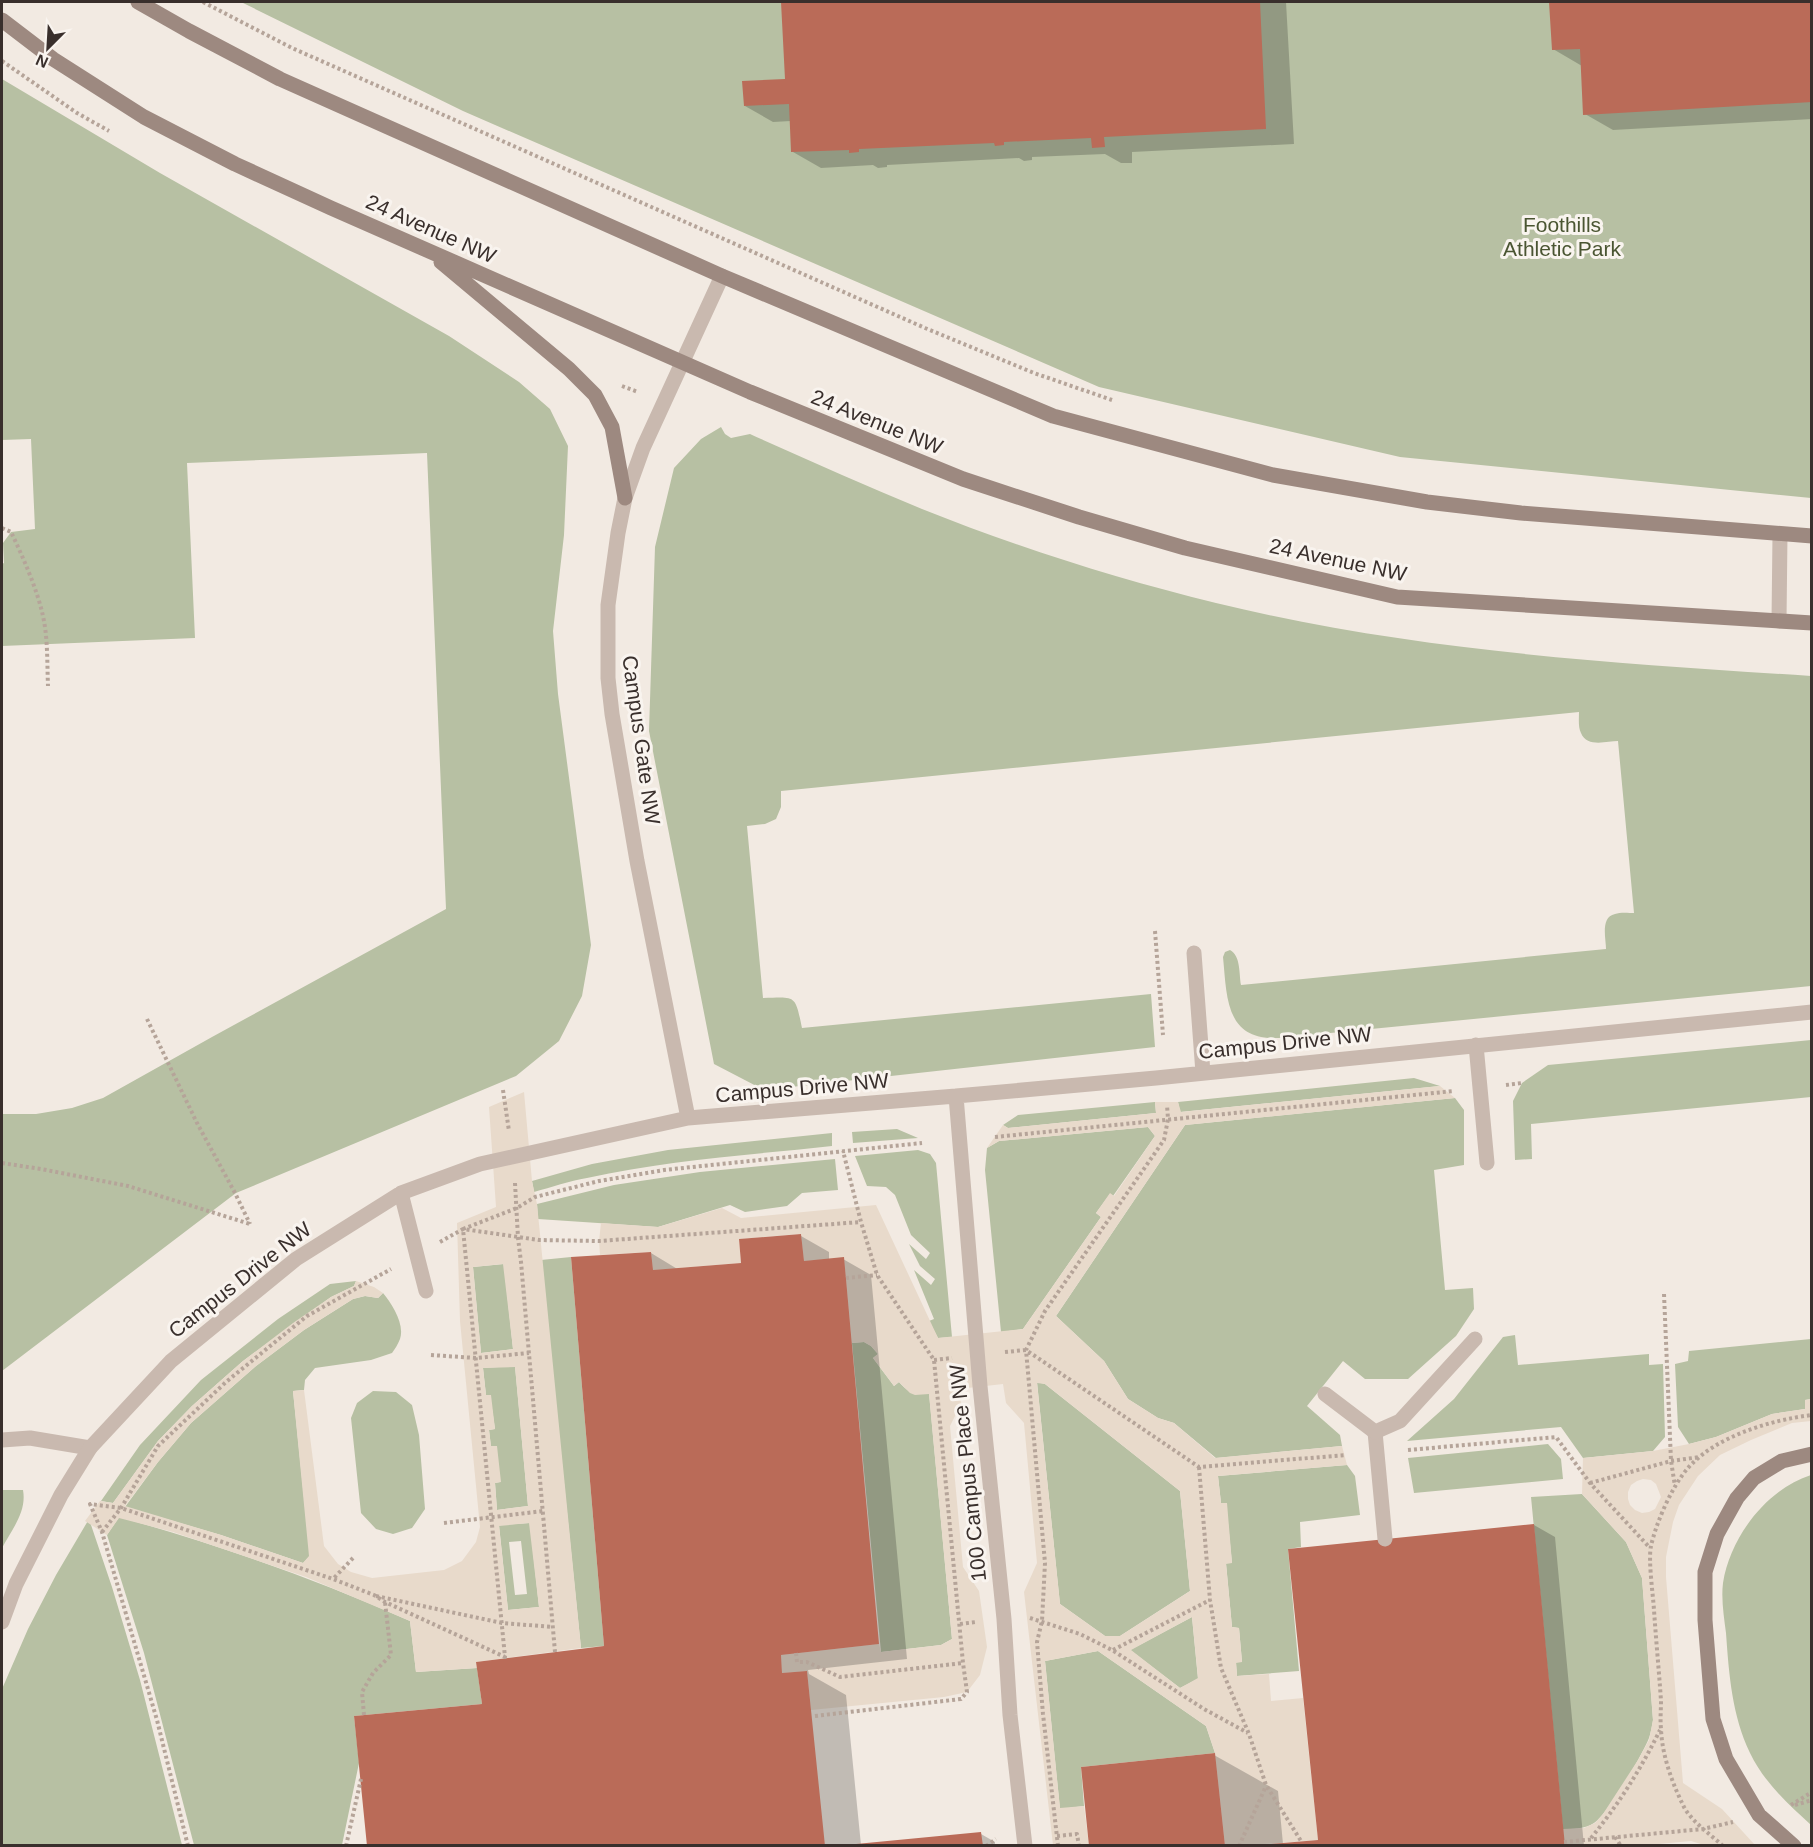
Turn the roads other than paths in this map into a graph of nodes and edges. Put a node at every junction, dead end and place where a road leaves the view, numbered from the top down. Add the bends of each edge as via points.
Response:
1 (138, 2) edge
2 (2, 20) edge
3 (427, 250) junction
4 (722, 276) junction
5 (682, 363) junction
6 (625, 498) junction
7 (1780, 534) junction
8 (1812, 536) edge
9 (1779, 621) junction
10 (1812, 623) edge
11 (1194, 953) dead end
12 (1812, 1012) edge
13 (1476, 1045) junction
14 (1203, 1073) junction
15 (956, 1096) junction
16 (688, 1118) junction
17 (1487, 1162) dead end
18 (401, 1193) junction
19 (426, 1291) dead end
20 (1475, 1339) dead end
21 (1325, 1394) dead end
22 (1375, 1432) junction
23 (2, 1440) edge
24 (90, 1448) junction
25 (1812, 1454) edge
26 (1385, 1539) dead end
27 (2, 1622) edge
28 (1025, 1845) edge
29 (1794, 1845) edge

1 - 4 street via 280,79
2 - 3 street, 24 Avenue NW via 53,60 144,117 235,164
3 - 5 street, 24 Avenue NW
3 - 6 street via 569,369 594,395 612,427
4 - 5 street, Campus Gate NW
4 - 7 street via 1053,416 1273,475 1427,502 1521,513
5 - 6 street, Campus Gate NW
5 - 9 street, 24 Avenue NW via 963,479 1185,548 1397,597
6 - 16 street, Campus Gate NW via 609,605 608,678 637,861
7 - 8 street
7 - 9 street
9 - 10 street, 24 Avenue NW
11 - 14 street
12 - 13 street, Campus Drive NW
13 - 14 street, Campus Drive NW
13 - 17 street
14 - 15 street, Campus Drive NW
15 - 16 street, Campus Drive NW
15 - 28 street, 100 Campus Place NW
16 - 18 street, Campus Drive NW via 480,1164
18 - 19 street
18 - 24 street, Campus Drive NW via 296,1259 171,1361
20 - 22 street via 1400,1421
21 - 22 street
22 - 26 street
23 - 24 street via 30,1438
24 - 27 street, Campus Drive NW via 36,1544
25 - 29 street via 1782,1461 1754,1478 1737,1498 1717,1534 1705,1572 1713,1719 1726,1759 1759,1815

